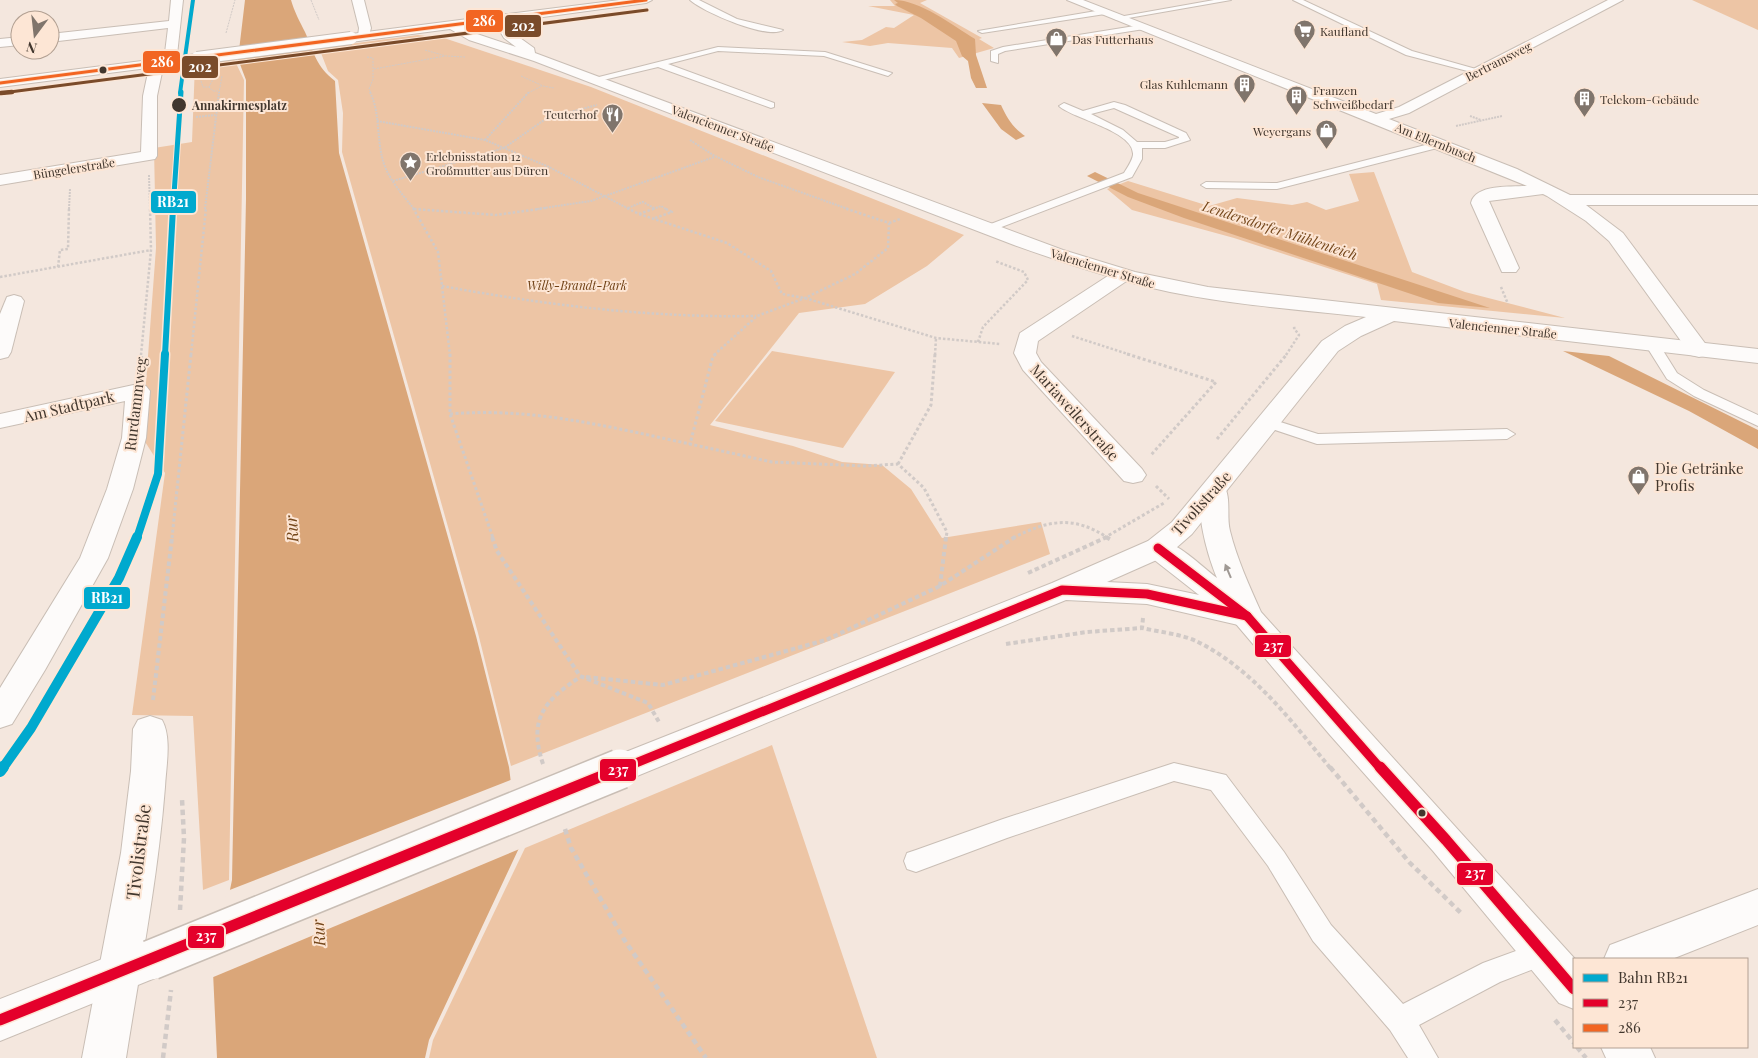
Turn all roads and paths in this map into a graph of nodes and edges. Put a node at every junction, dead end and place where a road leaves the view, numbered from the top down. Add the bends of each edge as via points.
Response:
1 (177, 0) edge
2 (235, 0) edge
3 (358, 0) edge
4 (646, 0) edge
5 (694, 0) edge
6 (1073, 0) edge
7 (1227, 0) edge
8 (1298, 0) edge
9 (1617, 0) edge
10 (609, 2) edge
11 (1114, 18) junction
12 (499, 19) junction
13 (175, 24) junction
14 (452, 25) junction
15 (779, 30) dead end
16 (982, 31) dead end
17 (508, 35) junction
18 (474, 36) junction
19 (60, 37) edge
20 (357, 37) junction
21 (224, 38) dead end
22 (422, 50) dead end
23 (446, 56) junction
24 (362, 57) dead end
25 (467, 57) dead end
26 (539, 58) junction
27 (172, 61) junction
28 (995, 61) dead end
29 (157, 63) junction
30 (659, 64) junction
31 (374, 69) junction
32 (1479, 70) junction
33 (888, 73) dead end
34 (223, 74) dead end
35 (520, 76) dead end
36 (595, 79) junction
37 (0, 83) edge
38 (543, 86) junction
39 (209, 87) dead end
40 (558, 88) dead end
41 (218, 91) junction
42 (596, 105) dead end
43 (771, 105) dead end
44 (1064, 106) dead end
45 (1082, 114) junction
46 (215, 115) junction
47 (1470, 116) dead end
48 (1502, 116) dead end
49 (196, 117) dead end
50 (1377, 118) junction
51 (1481, 121) junction
52 (377, 122) junction
53 (1418, 135) junction
54 (682, 136) dead end
55 (485, 140) junction
56 (1441, 144) junction
57 (1136, 145) junction
58 (504, 148) junction
59 (149, 156) junction
60 (715, 157) junction
61 (71, 169) junction
62 (0, 180) edge
63 (393, 181) junction
64 (1206, 185) dead end
65 (1546, 189) junction
66 (607, 196) junction
67 (1567, 200) junction
68 (1757, 201) edge
69 (627, 208) junction
70 (654, 208) junction
71 (414, 209) junction
72 (639, 214) junction
73 (654, 219) junction
74 (987, 229) junction
75 (151, 250) junction
76 (995, 262) dead end
77 (58, 267) junction
78 (1509, 268) joint
79 (1121, 276) junction
80 (0, 277) edge
81 (442, 286) junction
82 (805, 298) junction
83 (14, 301) dead end
84 (1300, 304) junction
85 (1389, 315) junction
86 (757, 316) junction
87 (1043, 327) junction
88 (1523, 330) junction
89 (1326, 336) junction
90 (936, 338) junction
91 (978, 342) junction
92 (1652, 344) junction
93 (1025, 345) junction
94 (1699, 350) junction
95 (0, 352) edge
96 (1758, 356) edge
97 (138, 390) junction
98 (450, 414) junction
99 (0, 421) edge
100 (1758, 421) edge
101 (1268, 423) junction
102 (1507, 434) dead end
103 (690, 444) junction
104 (1213, 444) dead end
105 (898, 464) junction
106 (1133, 475) junction
107 (1214, 490) junction
108 (1175, 493) dead end
109 (1170, 500) junction
110 (1108, 537) junction
111 (1158, 548) junction
112 (1127, 562) junction
113 (1020, 576) dead end
114 (940, 586) junction
115 (1062, 590) junction
116 (1147, 594) junction
117 (1247, 616) junction
118 (1142, 628) junction
119 (1003, 645) dead end
120 (580, 676) junction
121 (0, 715) edge
122 (668, 720) dead end
123 (150, 729) joint
124 (543, 766) dead end
125 (565, 830) dead end
126 (916, 861) dead end
127 (181, 907) dead end
128 (1758, 907) edge
129 (174, 909) dead end
130 (1468, 921) dead end
131 (1627, 958) edge
132 (134, 967) junction
133 (1562, 983) edge
134 (170, 998) dead end
135 (0, 1020) edge
136 (1400, 1020) junction
137 (1573, 1038) edge
138 (1578, 1048) edge
139 (1624, 1048) edge
140 (104, 1058) edge
141 (163, 1058) edge
142 (706, 1058) edge
143 (1424, 1058) edge
144 (1586, 1058) edge
145 (1632, 1058) edge

1 - 13 street
2 - 21 path
3 - 20 street via 365,28
4 - 10 street
5 - 15 lane via 724,18
6 - 11 street, Am Ellernbusch
7 - 11 lane
8 - 32 lane via 1409,53
9 - 32 street, Bertramsweg
10 - 12 street
11 - 16 lane
11 - 28 lane via 1003,48 994,53
11 - 50 street, Am Ellernbusch
12 - 14 street
12 - 17 street, Valencienner Straße
13 - 19 street
13 - 27 street
14 - 18 street, Valencienner Straße
14 - 20 street
17 - 18 street, Valencienner Straße
17 - 26 street, Valencienner Straße
18 - 26 street, Valencienner Straße
20 - 27 street, bridge
22 - 23 path
23 - 25 path
23 - 31 path
24 - 31 path via 373,58 371,64
26 - 36 street, Valencienner Straße
27 - 29 street
29 - 37 street
29 - 59 street via 150,96
30 - 33 lane via 718,49 825,54
30 - 36 lane
30 - 43 lane
31 - 52 path via 369,89 376,104
32 - 50 street, Bertramsweg via 1404,110
34 - 41 path
35 - 38 path
36 - 74 street, Valencienner Straße
38 - 40 path
38 - 55 path via 530,91
39 - 41 path
41 - 46 path
42 - 58 path via 547,118
44 - 45 lane
45 - 57 lane via 1128,136
45 - 57 lane via 1114,105 1182,135 1185,140 1165,145
46 - 49 path
46 - 123 path
47 - 51 path
48 - 51 path
50 - 53 street, Am Ellernbusch
51 - 53 path
52 - 55 path
52 - 63 path via 384,163
53 - 56 street, Am Ellernbusch
54 - 60 path
55 - 58 path
56 - 64 lane via 1277,186
56 - 65 street, Am Ellernbusch
57 - 74 lane via 1138,153 1128,175 1118,181
58 - 63 path
58 - 66 path
59 - 61 street, Büngelerstraße
59 - 75 path, Rurdammweg
60 - 66 path
60 - 82 path via 797,192 889,223 888,248 855,274
61 - 62 street, Büngelerstraße
61 - 77 path via 68,249 60,250
63 - 71 path
65 - 67 street, Am Ellernbusch
65 - 78 street via 1490,194 1481,198 1480,203
66 - 69 path
66 - 71 path via 496,215
67 - 68 street, Am Ellernbusch
67 - 94 street, Am Ellernbusch via 1603,224 1616,237
69 - 70 path via 643,202
69 - 72 path
70 - 72 path
70 - 73 path via 661,206 672,212
71 - 81 path via 438,252
72 - 73 path
73 - 82 path via 727,243 771,271 782,294
74 - 79 street, Valencienner Straße
75 - 77 path
75 - 97 path, Rurdammweg
76 - 91 path via 1024,272 1028,280 983,327
77 - 80 path
78 - 88 path via 1499,278 1502,293
79 - 84 street, Valencienner Straße via 1163,286
79 - 87 street, Mariaweilerstraße
81 - 86 path via 542,304 620,313 706,319
81 - 98 path via 450,346
82 - 86 path
82 - 90 path
83 - 95 street
84 - 85 street, Valencienner Straße
84 - 89 street
85 - 88 street, Valencienner Straße
85 - 89 street, Tivolistraße via 1353,331
86 - 103 path via 712,356
87 - 93 street, Mariaweilerstraße via 1028,338
87 - 106 path via 1216,382
88 - 92 street, Valencienner Straße
89 - 101 street, Tivolistraße
89 - 104 path via 1294,328 1299,335 1296,342
90 - 91 path
90 - 105 path via 931,405
91 - 93 path
92 - 94 street, Valencienner Straße
92 - 100 lane via 1672,376 1699,393
93 - 106 street, Mariaweilerstraße via 1031,365
94 - 96 street, Valencienner Straße
97 - 99 street, Am Stadtpark
97 - 121 street, Rurdammweg via 134,438 120,489 94,558
98 - 103 path via 476,410 565,419
98 - 120 path via 497,551
101 - 102 lane via 1317,439
101 - 107 street, Tivolistraße
103 - 105 path via 772,462 864,466
105 - 114 path via 924,488 946,532
106 - 109 path via 1148,479
107 - 111 street, Tivolistraße via 1182,528
117 -> 107 street via 1223,559 1215,527
108 - 109 path
109 - 110 path
110 - 112 path
110 - 113 path
110 - 114 path via 1083,522 1051,523 1011,538
111 - 112 street, Tivolistraße
111 - 117 street
112 - 115 street, Tivolistraße
114 - 120 path via 826,640 663,685
115 - 116 street
115 - 132 street, Tivolistraße, bridge
116 - 117 street
116 - 118 path
117 - 133 street via 1446,840
118 - 119 path via 1087,632
118 - 130 path via 1197,640 1244,671 1282,710 1409,862
120 - 122 path via 648,703 659,724
120 - 124 path via 556,692 540,716 536,747
123 - 132 street, Tivolistraße via 137,877
125 - 142 path via 571,848 625,941
126 - 136 lane via 1174,772 1218,782 1276,858 1322,933
127 - 129 path
128 - 131 street
132 - 135 street, Tivolistraße
132 - 140 street, Tivolistraße
133 - 136 lane via 1509,964
133 - 137 path
134 - 141 path
136 - 143 lane
138 - 144 path
139 - 145 street

